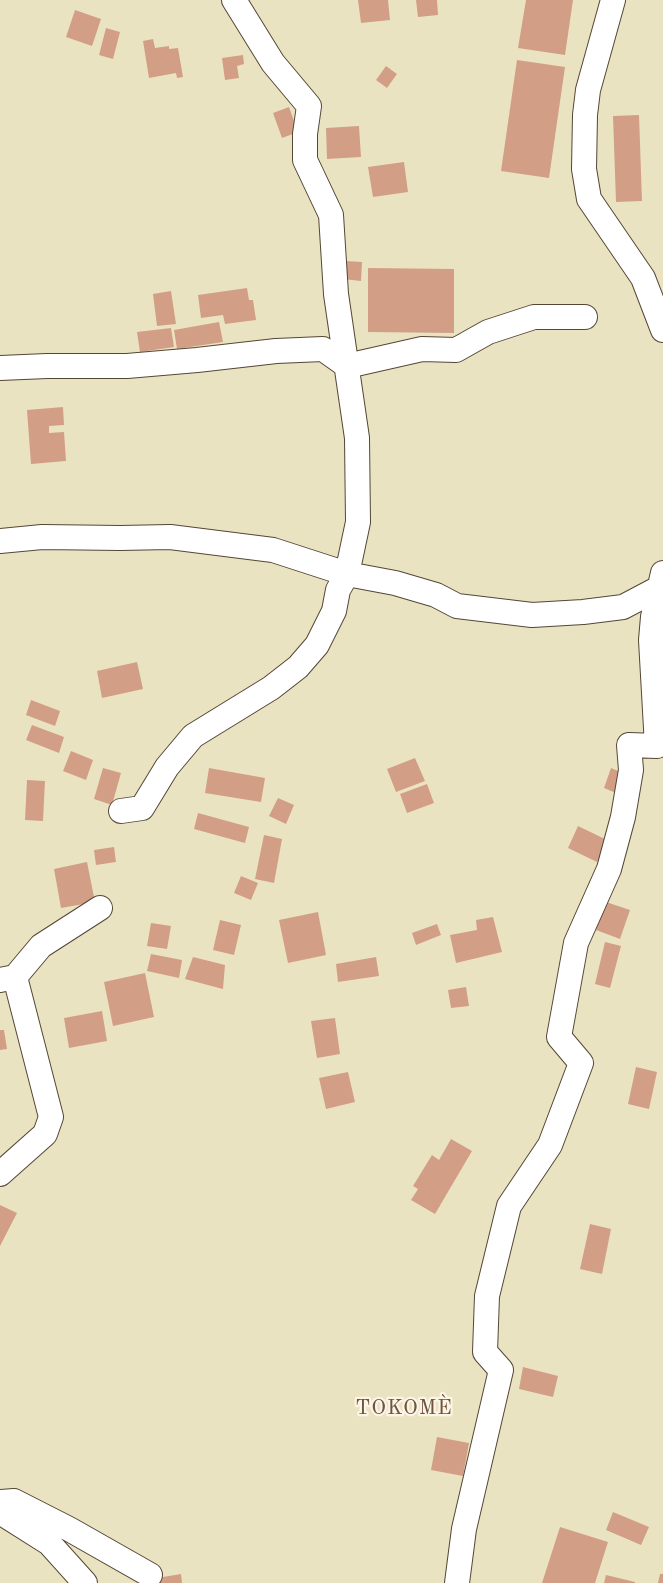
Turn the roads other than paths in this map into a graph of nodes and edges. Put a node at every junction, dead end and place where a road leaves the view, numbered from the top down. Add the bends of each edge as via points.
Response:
1 (234, 0) edge
2 (613, 0) edge
3 (584, 317) dead end
4 (663, 330) edge
5 (347, 366) junction
6 (0, 368) edge
7 (0, 541) edge
8 (347, 574) junction
9 (661, 581) edge
10 (121, 811) dead end
11 (100, 908) dead end
12 (7, 978) edge
13 (0, 1174) edge
14 (0, 1502) edge
15 (0, 1512) edge
16 (150, 1575) dead end
17 (85, 1583) edge
18 (456, 1583) edge

1 - 5 street via 273,63 310,106 305,160 331,215 336,294
2 - 4 street via 588,90 584,169 589,198 643,278
3 - 5 street via 534,317 488,332 456,350 422,349
5 - 6 street via 323,349 276,350 127,366
5 - 8 street via 357,438 358,522
7 - 8 street via 42,537 170,537 273,550
8 - 9 street via 395,583 436,595 457,606 532,615 623,607
8 - 10 street via 317,645 298,667 250,702 193,736 167,767 142,808
9 - 18 street via 651,640 657,746 629,744 631,770 623,817 609,869 576,943 559,1036 581,1063 550,1145 509,1206 487,1296 485,1352 501,1370 464,1529
11 - 12 street via 41,946
12 - 13 street via 51,1117 45,1134
14 - 16 street via 14,1501
15 - 17 street via 49,1543

